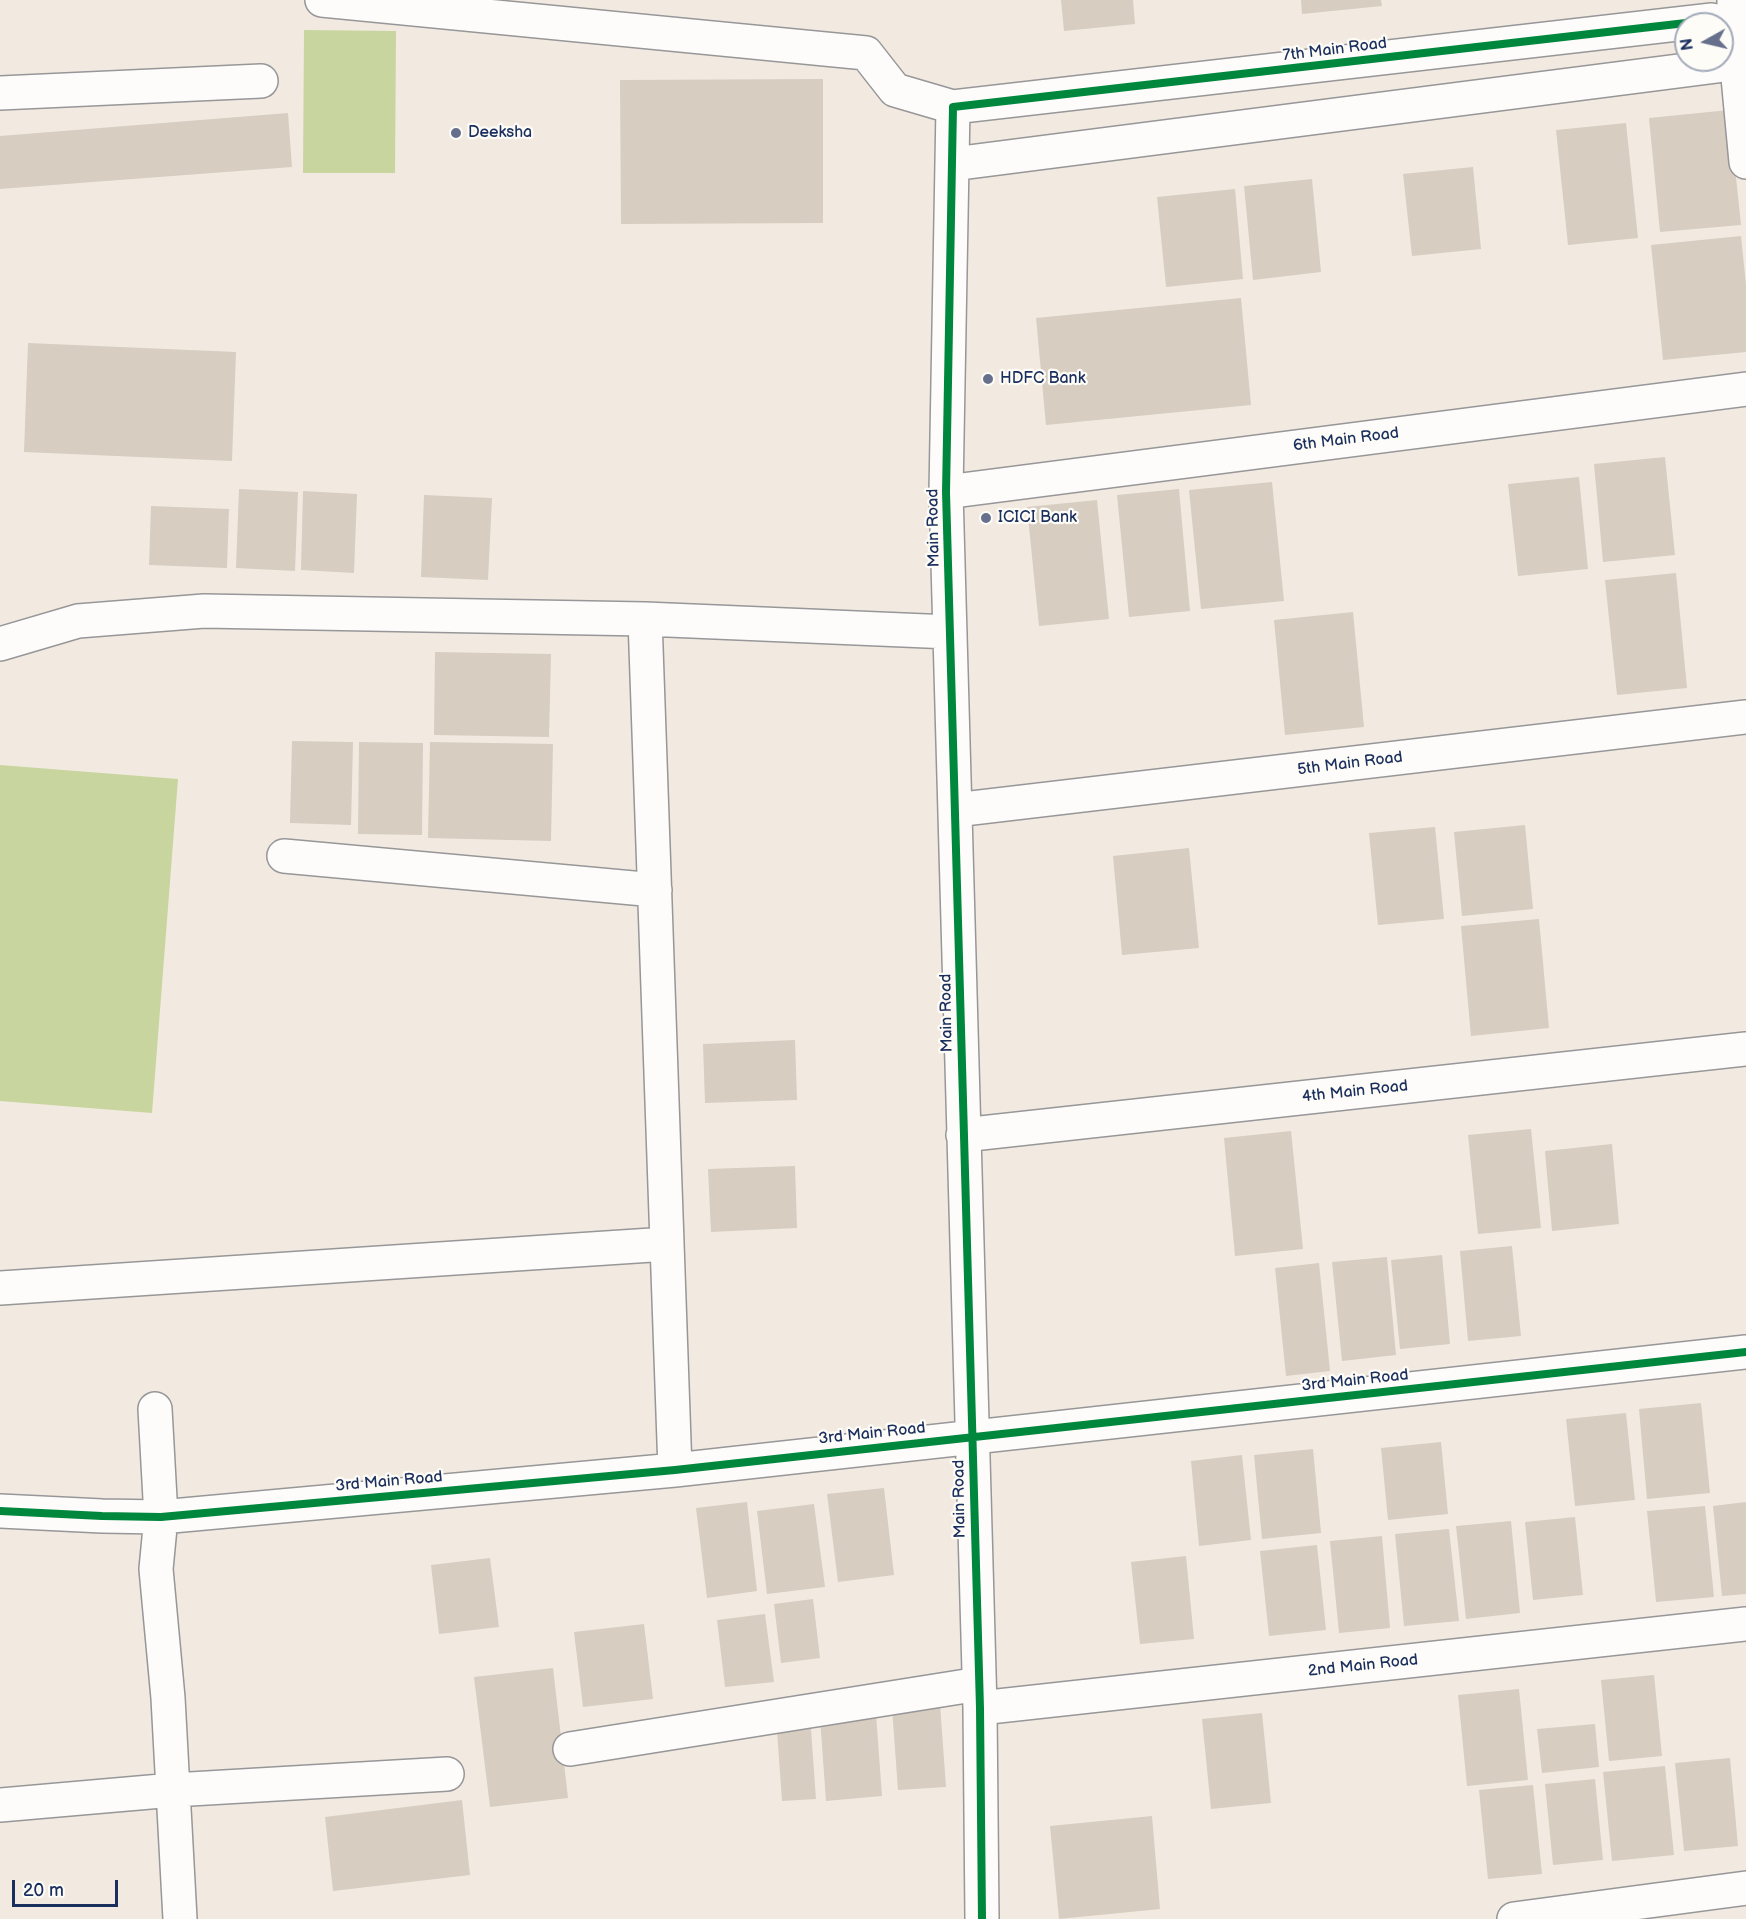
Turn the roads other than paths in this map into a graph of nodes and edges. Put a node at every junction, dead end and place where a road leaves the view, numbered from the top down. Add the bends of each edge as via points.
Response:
1 (322, 0) edge
2 (1674, 24) edge
3 (1674, 72) edge
4 (1732, 72) edge
5 (261, 81) dead end
6 (0, 93) edge
7 (953, 107) junction
8 (1746, 162) edge
9 (953, 164) junction
10 (1746, 388) edge
11 (946, 492) junction
12 (645, 619) junction
13 (950, 632) junction
14 (0, 644) edge
15 (1746, 717) edge
16 (955, 810) junction
17 (284, 856) dead end
18 (655, 890) junction
19 (1746, 1048) edge
20 (963, 1135) junction
21 (668, 1244) junction
22 (0, 1288) edge
23 (1746, 1352) edge
24 (155, 1409) dead end
25 (972, 1437) junction
26 (675, 1470) junction
27 (0, 1511) edge
28 (161, 1517) junction
29 (1746, 1624) edge
30 (979, 1696) junction
31 (570, 1749) dead end
32 (447, 1774) dead end
33 (173, 1790) junction
34 (0, 1805) edge
35 (1746, 1888) edge
36 (180, 1919) edge
37 (982, 1919) edge
38 (1514, 1919) edge

1 - 7 street via 866,53 895,90
2 - 7 street, 7th Main Road
3 - 9 street
4 - 8 street
5 - 6 street
7 - 9 street, Main Road
9 - 11 street, Main Road
10 - 11 street, 6th Main Road
11 - 13 street, Main Road
12 - 13 street
12 - 14 street via 204,611 78,621
12 - 18 street
13 - 16 street, Main Road
15 - 16 street, 5th Main Road
16 - 20 street, Main Road
17 - 18 street
18 - 21 street
19 - 20 street, 4th Main Road
20 - 25 street, Main Road
21 - 22 street
21 - 26 street
23 - 25 street, 3rd Main Road
24 - 28 street
25 - 26 street, 3rd Main Road
25 - 30 street, Main Road
26 - 28 street, 3rd Main Road
27 - 28 street, 3rd Main Road
28 - 33 street via 156,1569
29 - 30 street, 2nd Main Road
30 - 31 street, 2nd Main Road
30 - 37 street, Main Road
32 - 33 street
33 - 34 street
33 - 36 street
35 - 38 street

